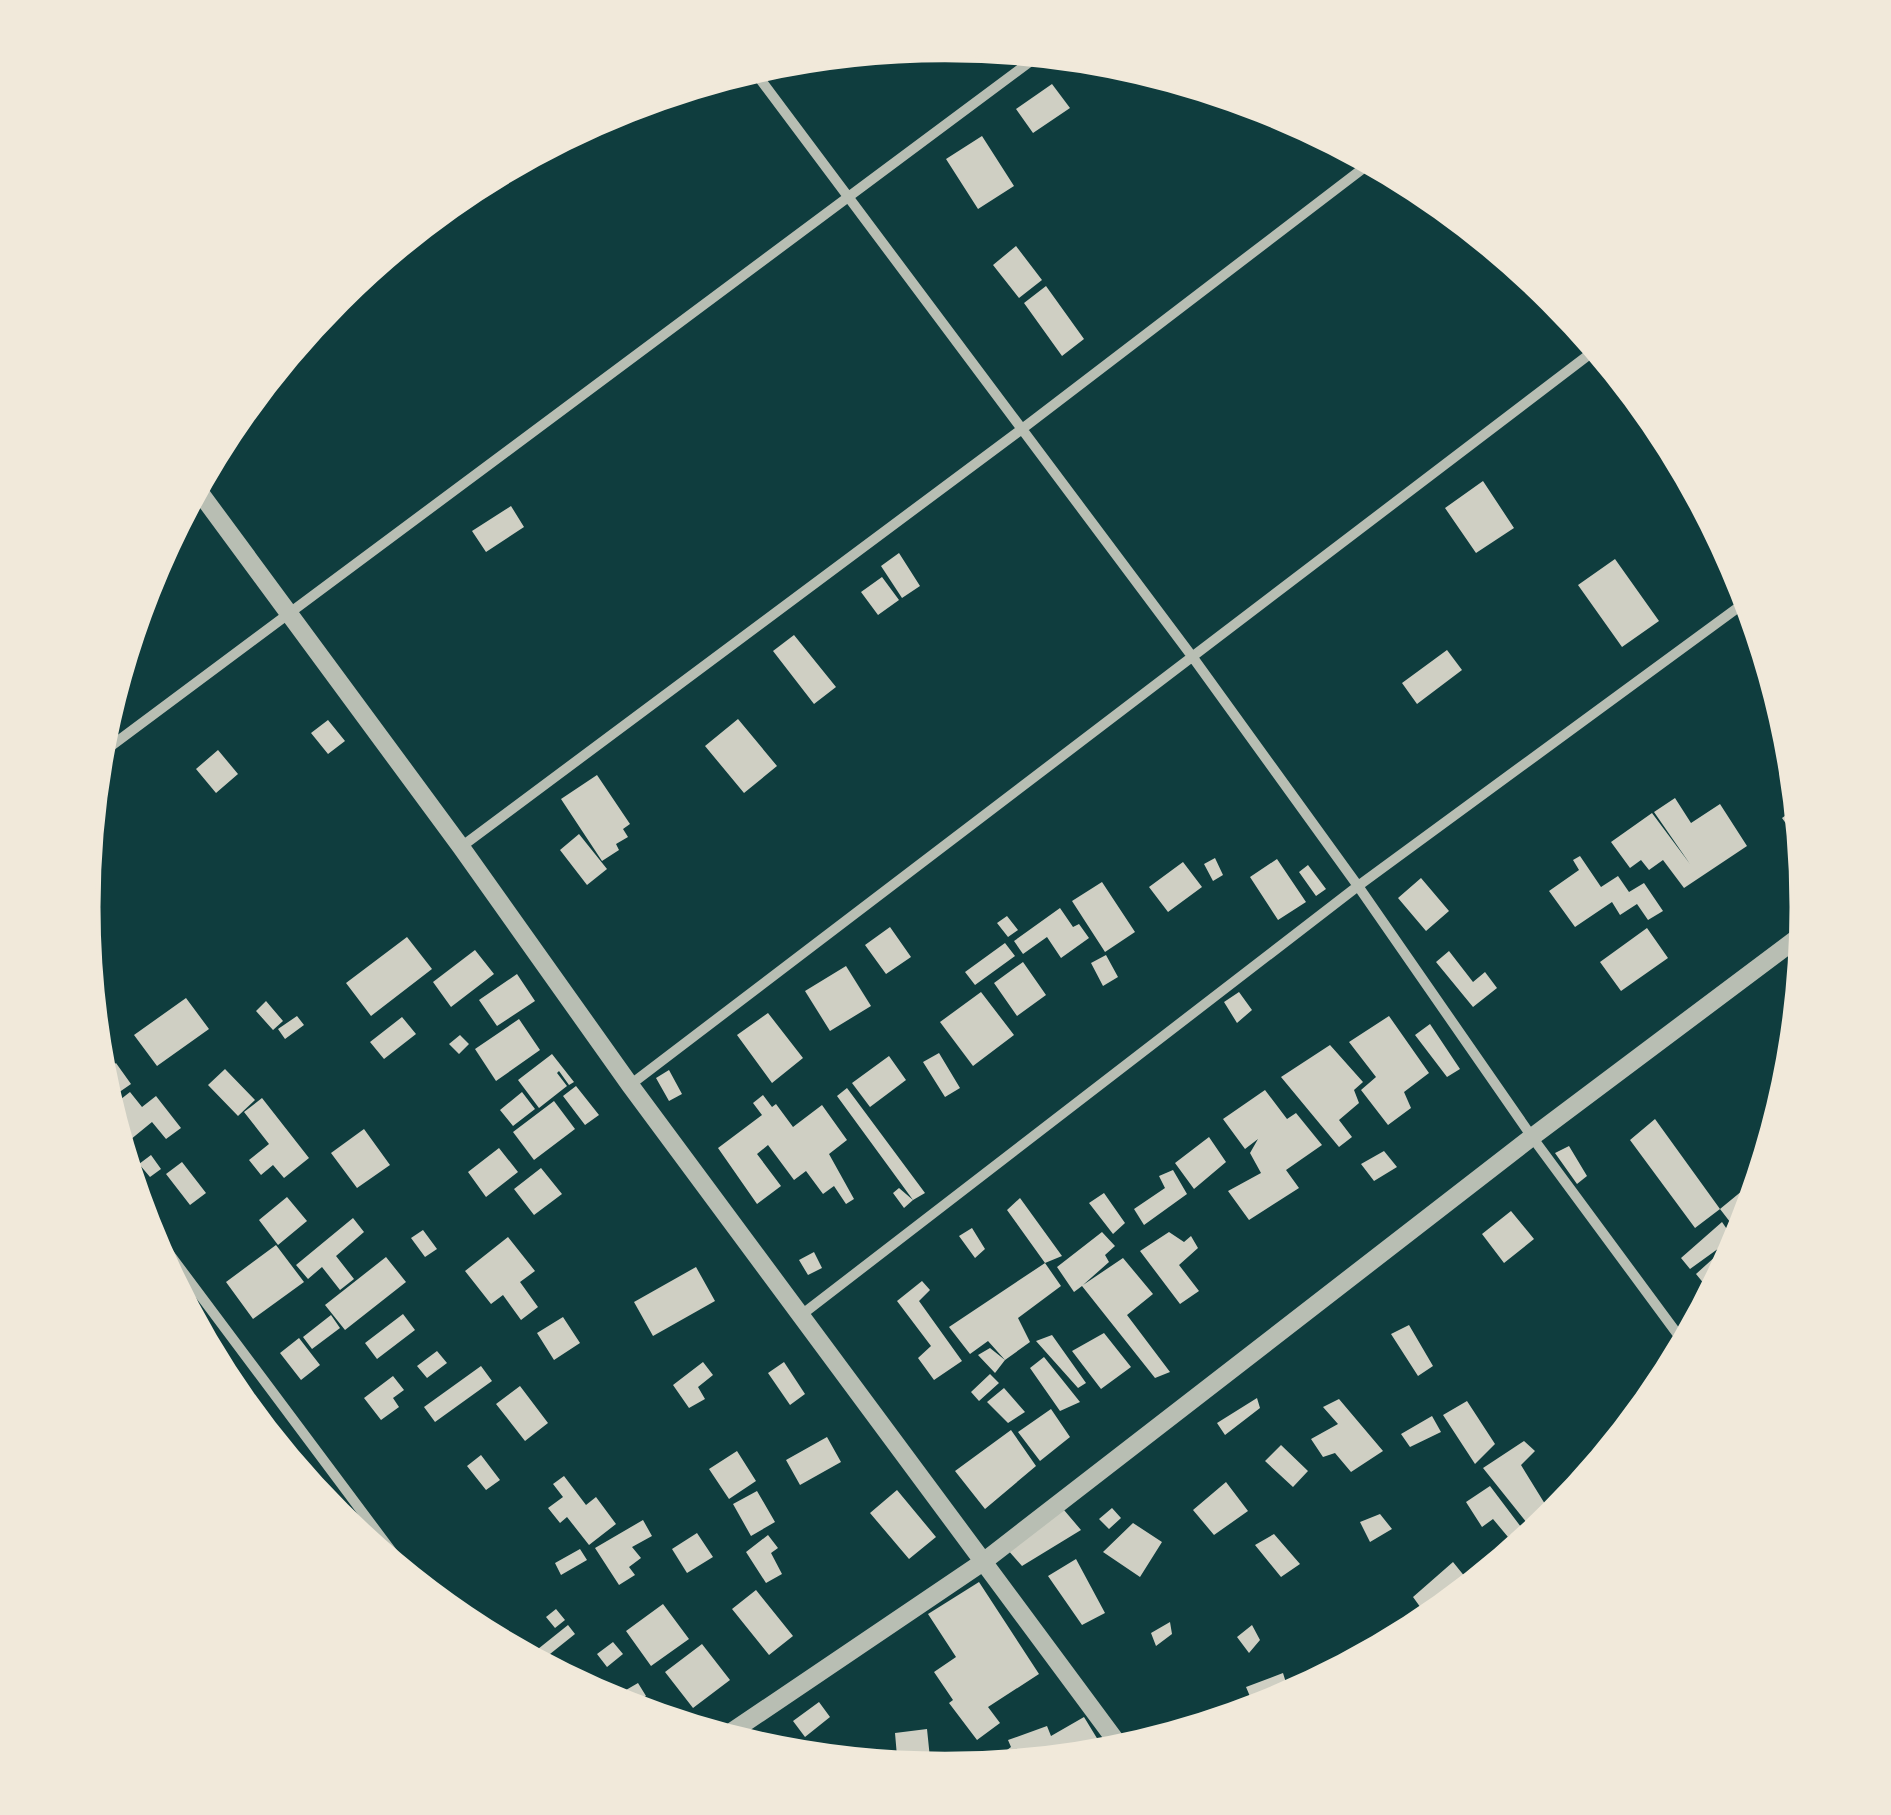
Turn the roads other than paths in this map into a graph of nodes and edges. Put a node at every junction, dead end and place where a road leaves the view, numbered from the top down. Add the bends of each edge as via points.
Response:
1 (1026, 64) edge
2 (760, 81) edge
3 (1361, 170) edge
4 (846, 197) junction
5 (1588, 355) edge
6 (1022, 429) junction
7 (204, 498) edge
8 (1738, 608) edge
9 (289, 616) junction
10 (1194, 658) junction
11 (114, 744) edge
12 (460, 847) junction
13 (1358, 886) junction
14 (1792, 942) edge
15 (630, 1086) junction
16 (1532, 1137) junction
17 (177, 1265) edge
18 (800, 1316) junction
19 (1677, 1334) edge
20 (387, 1545) edge
21 (983, 1562) junction
22 (737, 1729) edge
23 (1115, 1738) edge

1 - 4 street
2 - 4 street
3 - 6 street
4 - 6 street
4 - 9 street
5 - 10 street
6 - 10 street
6 - 12 street
7 - 9 street
8 - 13 street
9 - 11 street
9 - 12 street
10 - 13 street
10 - 15 street
12 - 15 street
13 - 16 street
13 - 18 street
14 - 16 street
15 - 18 street
16 - 19 street
16 - 21 street
17 - 20 street
18 - 21 street
21 - 22 street
21 - 23 street

